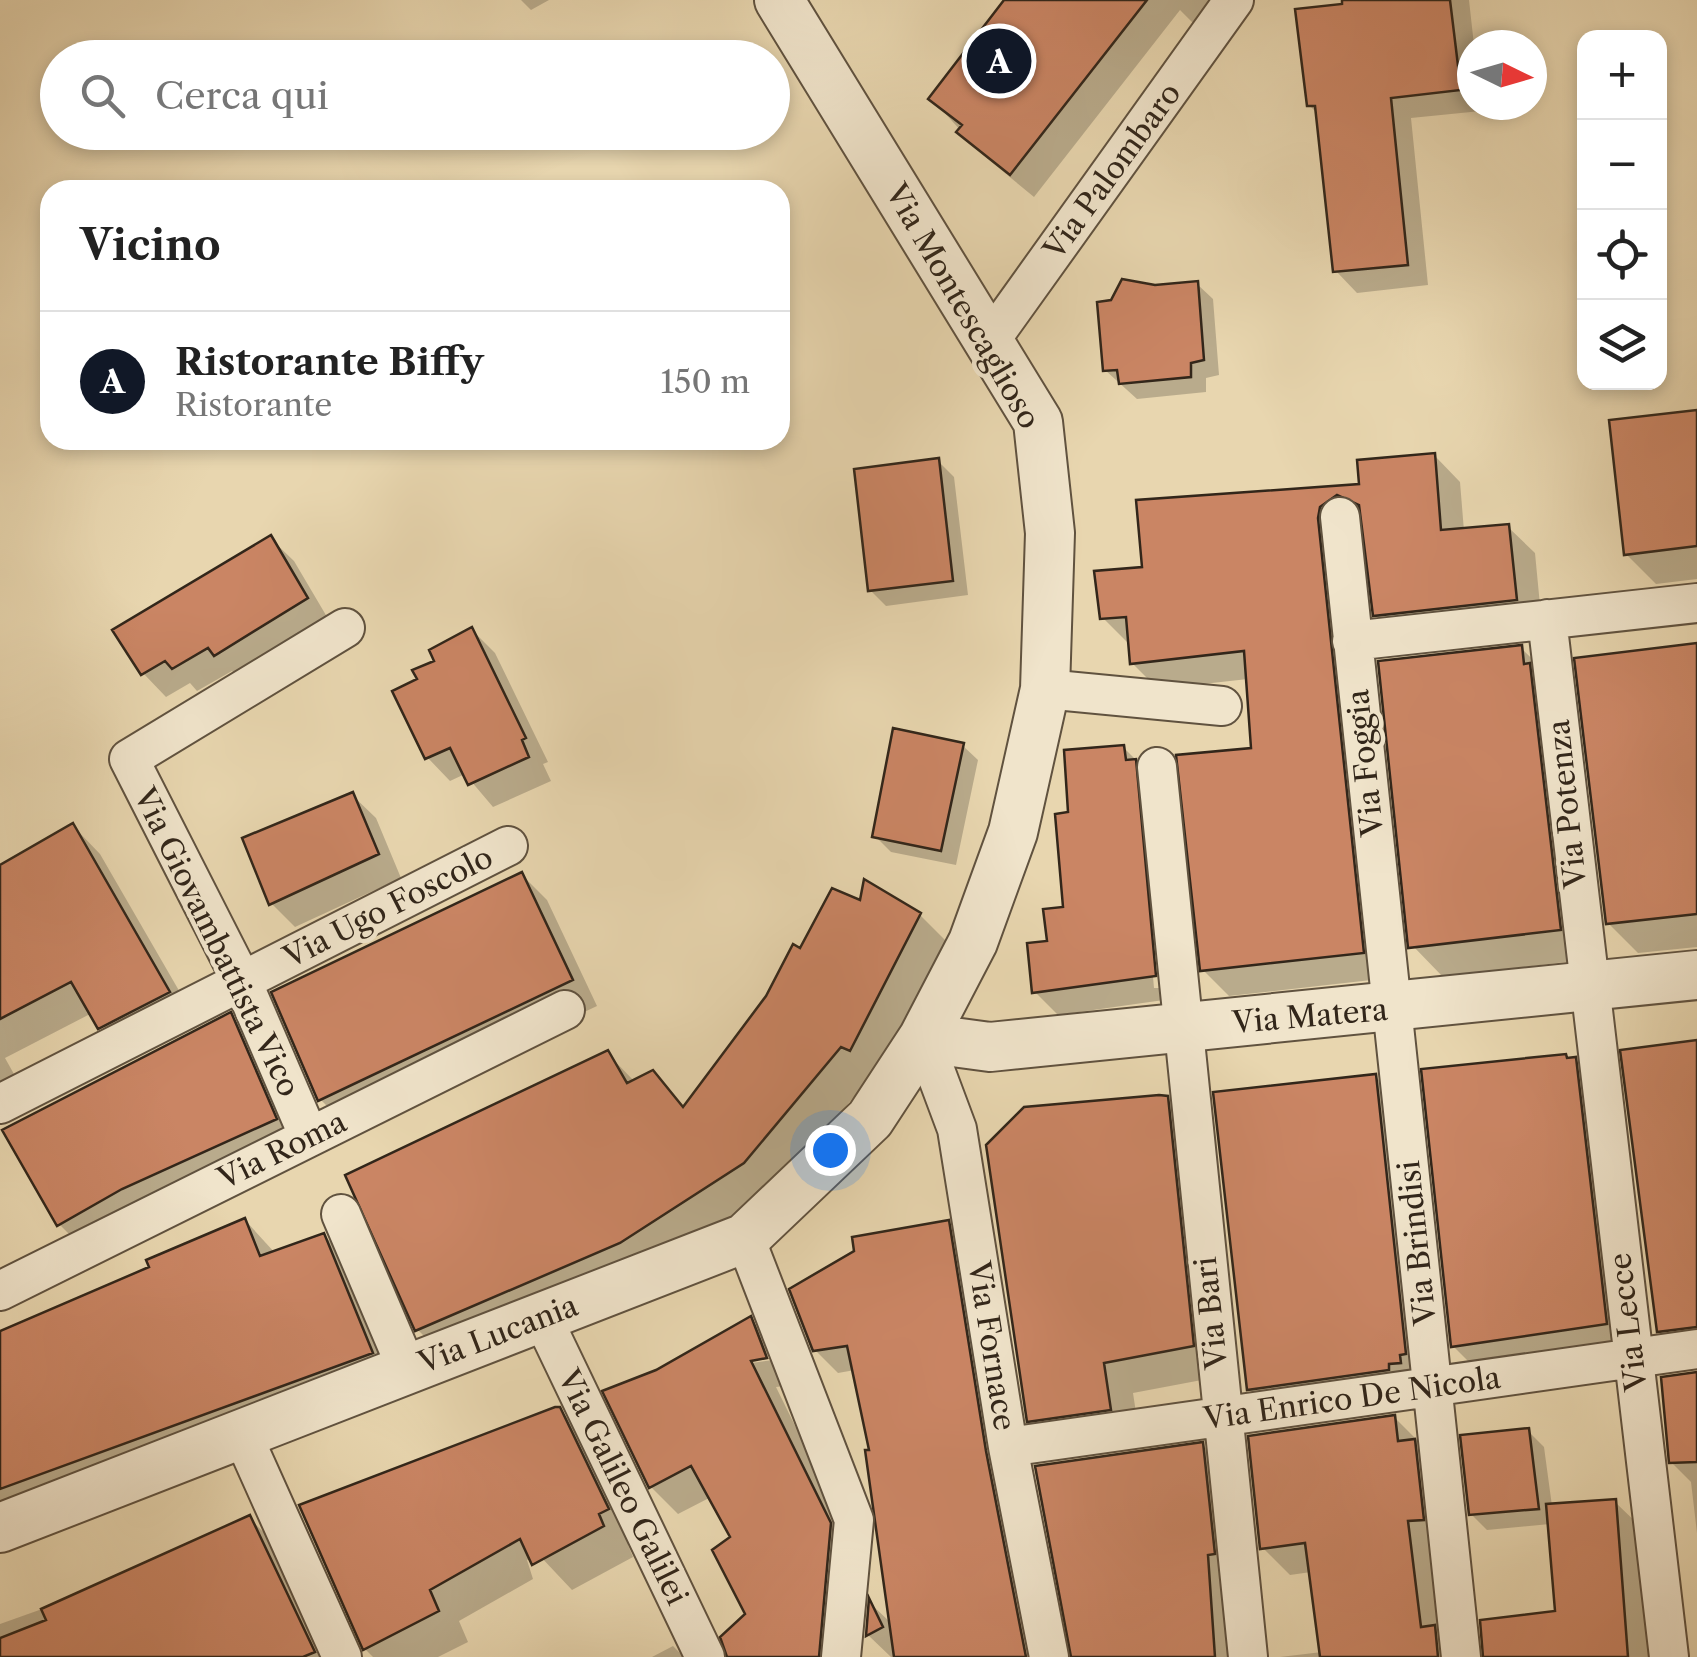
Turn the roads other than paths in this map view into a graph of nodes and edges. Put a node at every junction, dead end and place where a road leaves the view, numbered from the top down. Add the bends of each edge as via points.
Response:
1 (779, 0) edge
2 (1234, 0) edge
3 (989, 342) junction
4 (1340, 517) dead end
5 (1697, 603) edge
6 (1547, 620) junction
7 (345, 628) dead end
8 (1352, 641) junction
9 (1045, 689) junction
10 (1222, 706) dead end
11 (1158, 767) dead end
12 (508, 846) dead end
13 (1697, 975) edge
14 (242, 981) junction
15 (1588, 988) junction
16 (1392, 1008) junction
17 (565, 1010) dead end
18 (1181, 1028) junction
19 (923, 1038) junction
20 (0, 1104) edge
21 (309, 1137) junction
22 (341, 1214) dead end
23 (745, 1238) junction
24 (0, 1291) edge
25 (542, 1316) junction
26 (1697, 1349) edge
27 (1632, 1358) junction
28 (407, 1369) junction
29 (1432, 1386) junction
30 (1222, 1416) junction
31 (242, 1434) junction
32 (1008, 1446) junction
33 (0, 1528) edge
34 (342, 1657) edge
35 (705, 1657) edge
36 (841, 1657) edge
37 (1049, 1657) edge
38 (1248, 1657) edge
39 (1461, 1657) edge
40 (1669, 1657) edge

1 - 3 street, Via Montescaglioso
2 - 3 street, Via Palombaro
3 - 9 street, Via Montescaglioso via 1038,422 1050,533
4 - 8 street, Via Foggia
5 - 6 street
6 - 8 street
6 - 15 street, Via Potenza
7 - 14 street, Via Giovambattista Vico via 129,759
8 - 16 street, Via Foggia
9 - 10 street
9 - 19 street, Via Montescaglioso via 1014,832 973,942
11 - 18 street, Via Bari
12 - 14 street, Via Ugo Foscolo
13 - 15 street, Via Matera
14 - 20 street, Via Ugo Foscolo
14 - 21 street, Via Giovambattista Vico
15 - 16 street, Via Matera
15 - 27 street, Via Lecce
16 - 18 street, Via Matera
16 - 29 street, Via Brindisi
17 - 21 street, Via Roma
18 - 19 street, Via Matera via 990,1046
18 - 30 street, Via Bari
19 - 23 street, Via Lucania via 870,1119
19 - 32 street, Via Fornace via 958,1129
21 - 24 street, Via Roma
22 - 28 street
23 - 25 street, Via Lucania
23 - 36 street via 854,1520
25 - 28 street, Via Lucania
25 - 35 street, Via Galileo Galilei
26 - 27 street, Via Enrico De Nicola
27 - 29 street, Via Enrico De Nicola
27 - 40 street, Via Lecce
28 - 31 street, Via Lucania
29 - 30 street, Via Enrico De Nicola
29 - 39 street, Via Brindisi
30 - 32 street, Via Enrico De Nicola
30 - 38 street, Via Bari
31 - 33 street, Via Lucania
31 - 34 street
32 - 37 street, Via Fornace

